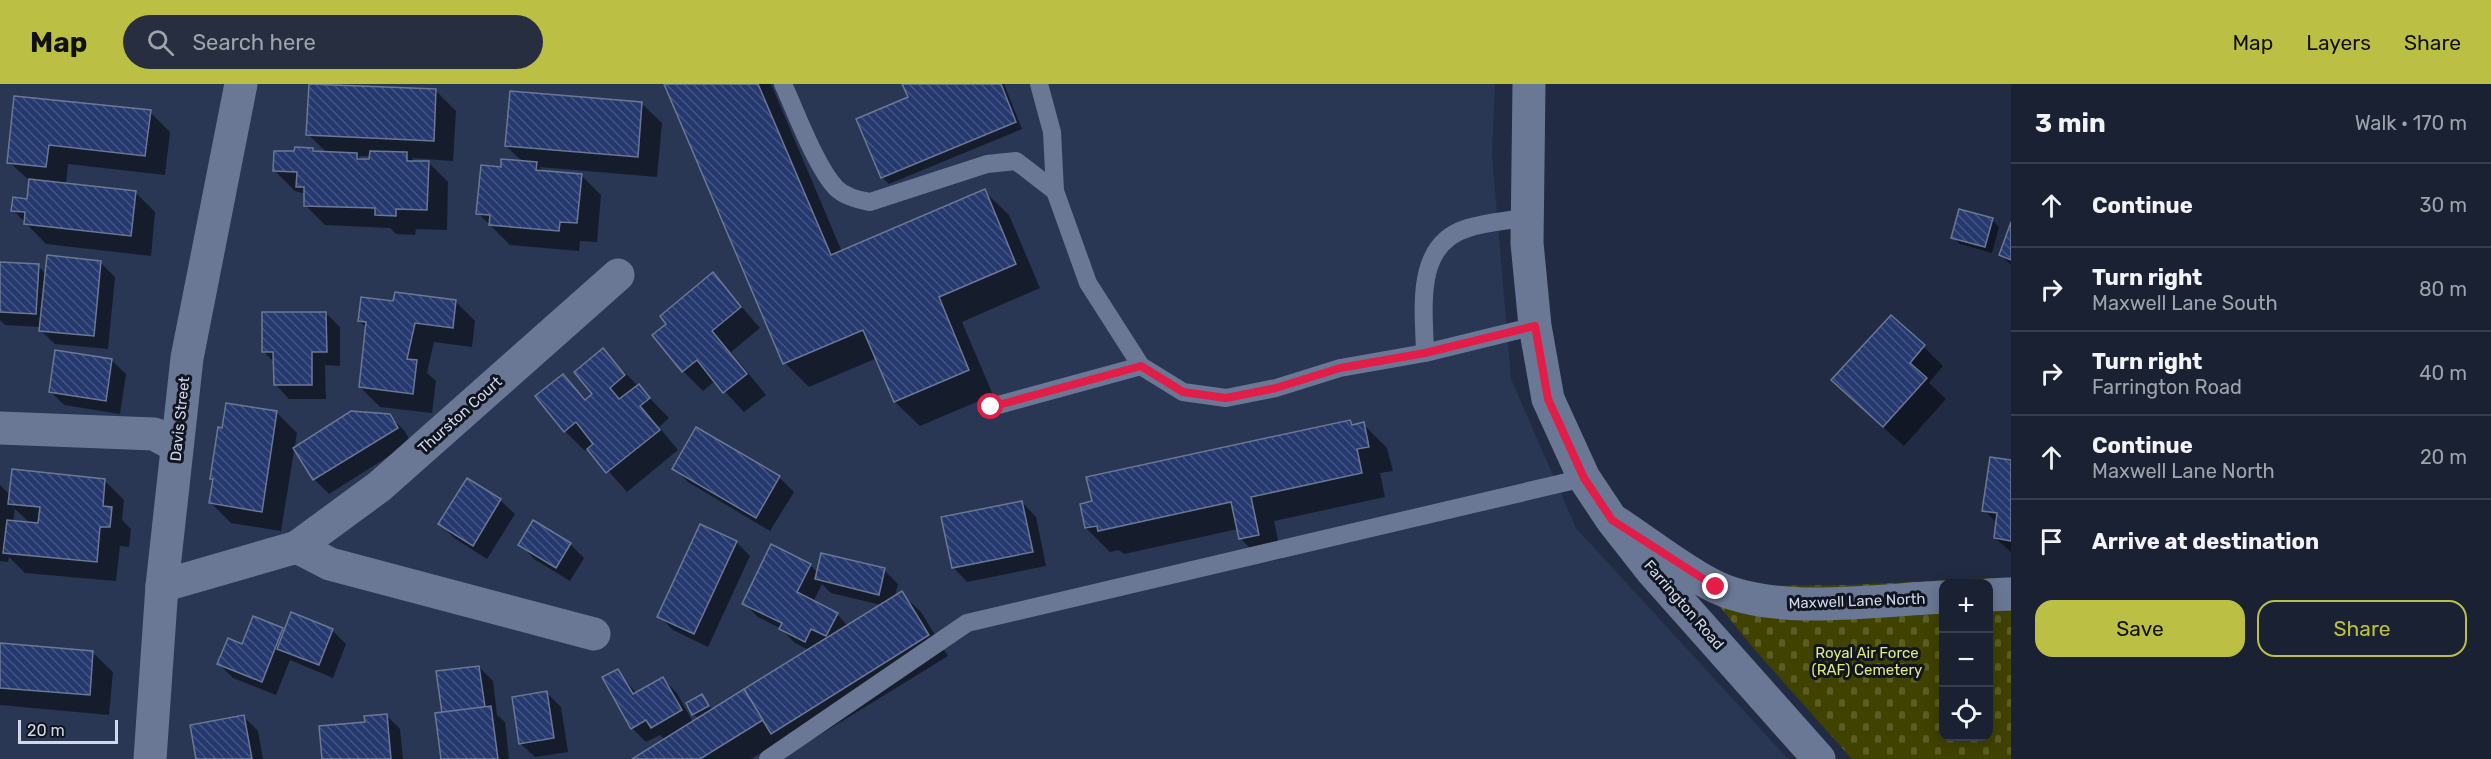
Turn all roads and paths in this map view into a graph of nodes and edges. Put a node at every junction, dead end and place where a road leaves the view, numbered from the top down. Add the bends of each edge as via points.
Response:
1 (242, 84) edge
2 (783, 84) edge
3 (1039, 84) edge
4 (1529, 84) edge
5 (1055, 191) junction
6 (1528, 217) junction
7 (618, 275) dead end
8 (1535, 326) junction
9 (1425, 353) junction
10 (1141, 366) junction
11 (991, 407) dead end
12 (0, 428) edge
13 (177, 446) junction
14 (1584, 478) junction
15 (1612, 520) junction
16 (297, 547) junction
17 (162, 586) junction
18 (2011, 594) edge
19 (1993, 595) edge
20 (1939, 597) edge
21 (594, 634) dead end
22 (150, 759) edge
23 (768, 759) edge
24 (1820, 759) edge

1 - 13 street, Davis Street via 192,328
2 - 5 lane via 823,169 837,189 852,198 870,202 987,164 1016,161
3 - 5 lane via 1052,132
4 - 6 street, Farrington Road
5 - 10 lane via 1088,283
6 - 8 street, Farrington Road
6 - 9 lane via 1467,228 1446,239 1428,261
7 - 16 street, Thurston Court via 380,486
8 - 9 lane
8 - 14 street, Farrington Road via 1548,399
9 - 10 lane via 1340,368 1276,388 1226,398 1183,392
10 - 11 lane
12 - 13 street via 154,434
13 - 17 street, Davis Street
14 - 15 street, Farrington Road
14 - 23 lane via 967,622
15 - 20 street, Maxwell Lane North via 1716,587 1750,598 1786,604
15 - 24 street, Farrington Road via 1659,579
16 - 17 street, Thurston Court
16 - 21 street via 330,564
17 - 22 street, Davis Street
18 - 19 street

